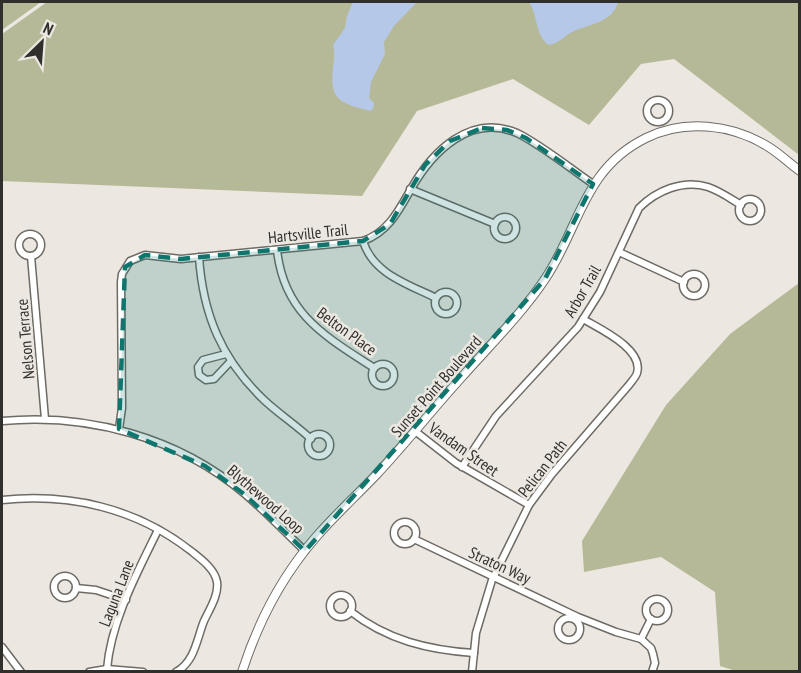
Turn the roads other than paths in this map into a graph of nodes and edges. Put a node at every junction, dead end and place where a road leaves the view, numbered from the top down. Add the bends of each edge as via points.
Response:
1 (660, 122) dead end
2 (662, 132) junction
3 (800, 171) edge
4 (593, 184) junction
5 (410, 189) junction
6 (741, 205) dead end
7 (495, 224) dead end
8 (363, 241) junction
9 (277, 250) junction
10 (619, 252) junction
11 (31, 256) dead end
12 (199, 257) junction
13 (684, 282) dead end
14 (436, 298) dead end
15 (583, 319) junction
16 (226, 354) junction
17 (231, 362) junction
18 (374, 368) dead end
19 (45, 419) junction
20 (2, 421) edge
21 (119, 429) junction
22 (415, 431) junction
23 (311, 439) dead end
24 (462, 466) junction
25 (2, 500) edge
26 (529, 505) junction
27 (159, 530) junction
28 (414, 539) dead end
29 (305, 551) junction
30 (494, 577) junction
31 (76, 588) dead end
32 (126, 600) junction
33 (350, 611) dead end
34 (651, 619) dead end
35 (641, 639) junction
36 (2, 647) edge
37 (474, 653) junction
38 (107, 669) junction
39 (21, 672) edge
40 (89, 672) edge
41 (143, 672) edge
42 (176, 672) edge
43 (242, 672) edge
44 (472, 672) edge
45 (652, 672) edge

1 - 2 street
2 - 3 street, Sunset Point Boulevard via 693,126 726,129 770,147
2 - 4 street, Sunset Point Boulevard via 621,153
4 - 5 street, Hartsville Trail via 526,138 495,128 470,131 450,141 425,165
4 - 22 street, Sunset Point Boulevard via 540,286
5 - 7 street
5 - 8 street, Hartsville Trail via 390,224 375,237
6 - 10 street, Arbor Trail via 705,186 685,184 658,192 639,208
8 - 9 street, Hartsville Trail
8 - 14 street via 369,258 381,270
9 - 12 street, Hartsville Trail
9 - 18 street, Belton Place via 287,290 304,317
10 - 13 street
10 - 15 street, Arbor Trail
11 - 19 street, Nelson Terrace
12 - 16 street via 204,298
12 - 21 street, Hartsville Trail via 145,255 130,261 122,274 123,408
15 - 24 street, Arbor Trail via 496,416
15 - 26 street, Pelican Path via 630,348 637,373
16 - 17 street
16 - 17 street via 203,360 198,367 199,375 206,380 214,379
17 - 23 street via 266,402
19 - 20 street, Blythewood Loop
19 - 21 street, Blythewood Loop
21 - 29 street, Blythewood Loop via 171,448 205,466 244,494
22 - 24 street, Vandam Street
22 - 29 street, Sunset Point Boulevard
24 - 26 street, Vandam Street
25 - 27 street via 39,497 87,502
26 - 30 street, Pelican Path
27 - 32 street, Laguna Lane
27 - 42 street via 198,557 217,582 192,655
28 - 30 street, Straton Way
29 - 43 street, Sunset Point Boulevard via 264,615
30 - 35 street, Straton Way via 574,617
30 - 37 street, Pelican Path via 476,633
31 - 32 street
32 - 38 street, Laguna Lane
33 - 37 street via 386,634 416,645
34 - 35 street
35 - 45 street via 653,654
36 - 39 street
37 - 44 street, Pelican Path
38 - 40 street
38 - 41 street

